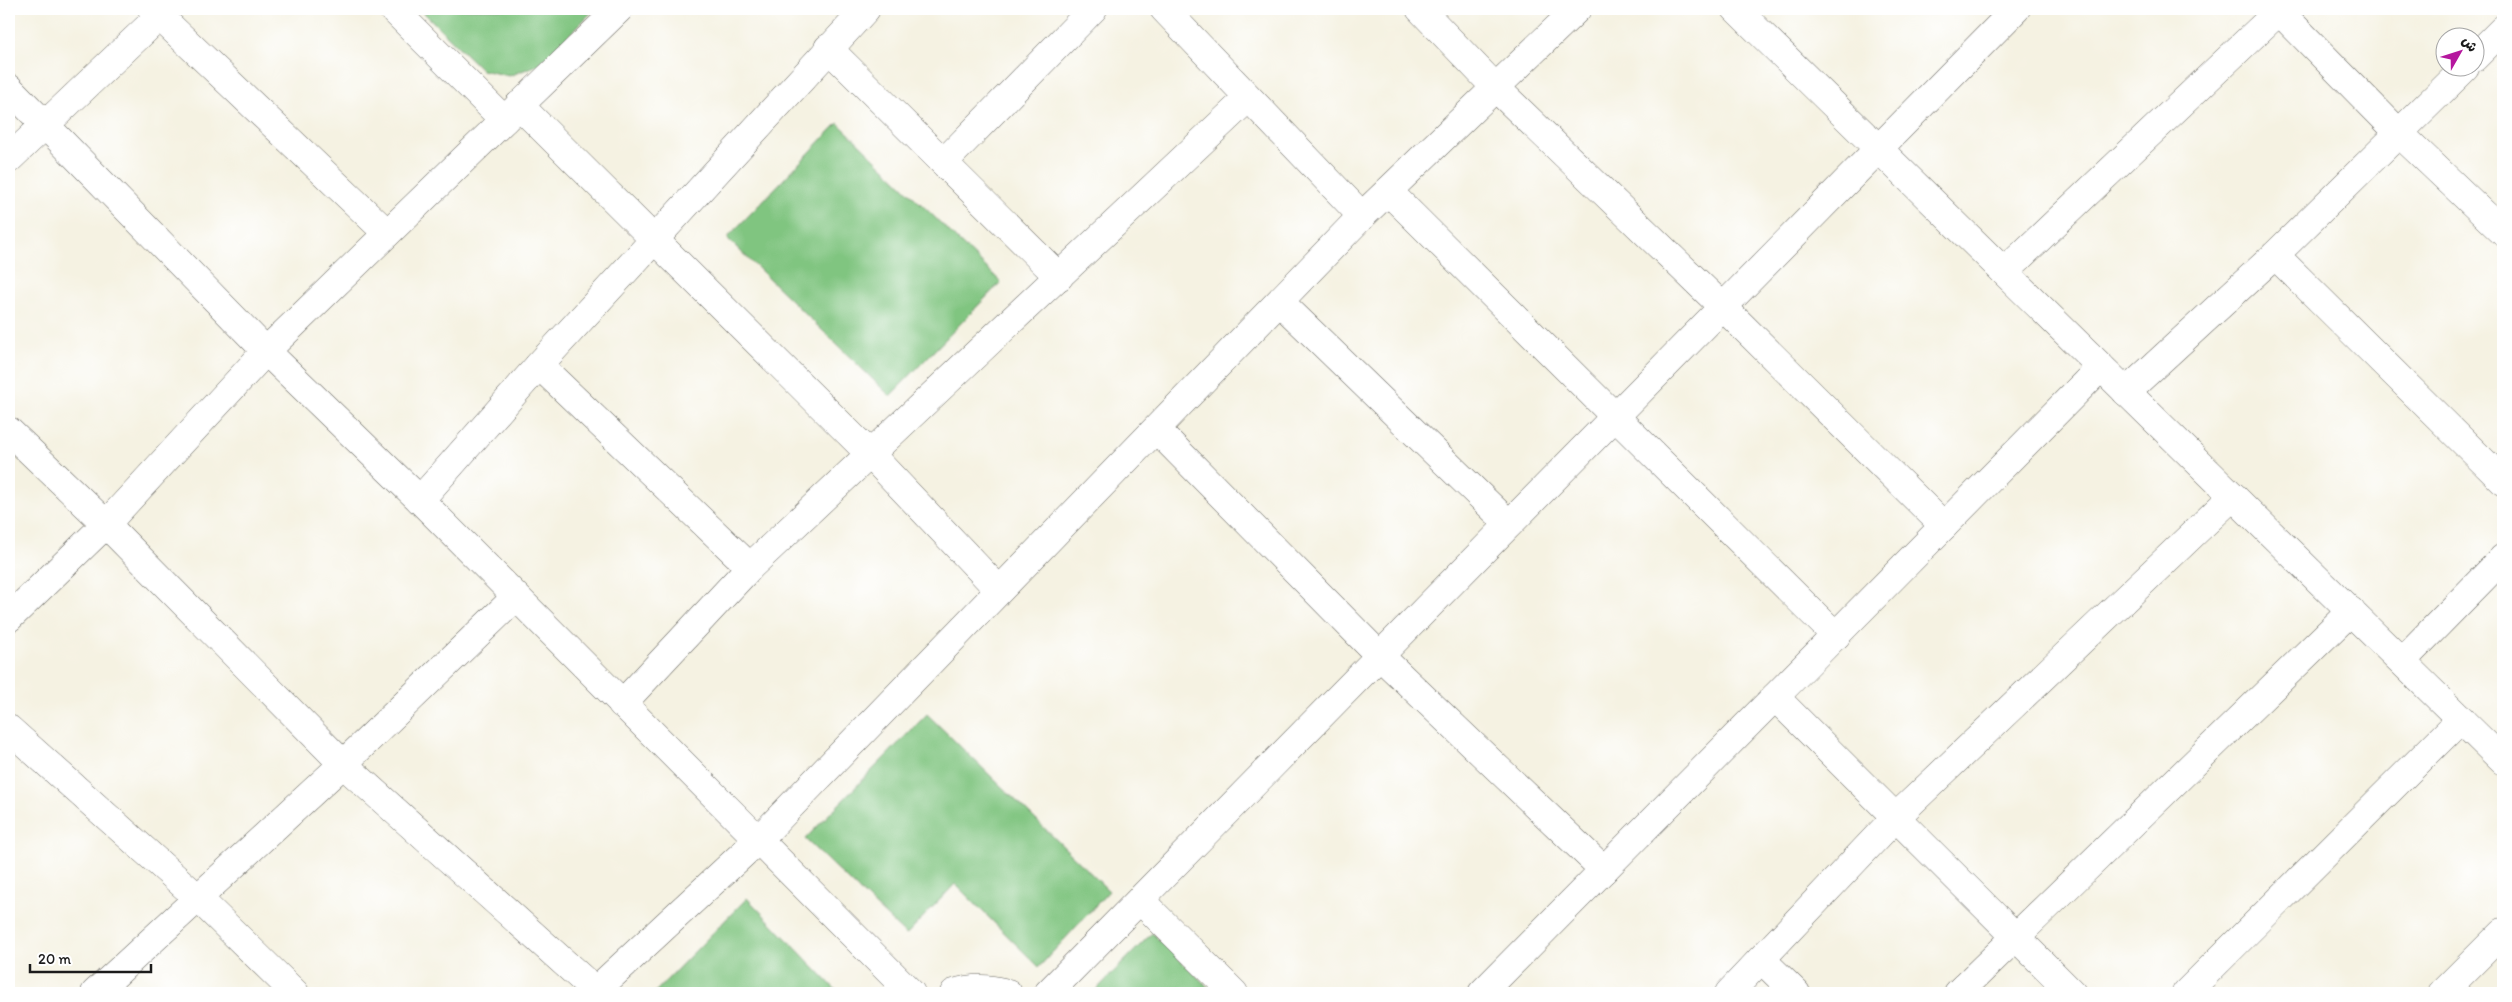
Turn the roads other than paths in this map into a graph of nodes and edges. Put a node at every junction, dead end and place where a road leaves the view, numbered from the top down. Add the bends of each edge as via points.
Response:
1 (393, 9) edge
2 (618, 9) edge
3 (866, 9) edge
4 (1093, 9) edge
5 (1164, 9) edge
6 (1420, 9) edge
7 (1577, 9) edge
8 (2016, 9) edge
9 (2279, 9) edge
10 (159, 11) edge
11 (1751, 14) edge
12 (2503, 29) edge
13 (828, 48) junction
14 (2484, 48) edge
15 (2455, 78) edge
16 (9, 88) edge
17 (1496, 88) junction
18 (1248, 98) junction
19 (511, 113) junction
20 (46, 125) junction
21 (2400, 133) junction
22 (1879, 148) junction
23 (9, 159) edge
24 (944, 162) junction
25 (1388, 191) junction
26 (1362, 216) junction
27 (2503, 232) edge
28 (387, 233) junction
29 (654, 241) junction
30 (2274, 254) junction
31 (2005, 272) junction
32 (1059, 277) junction
33 (1280, 302) junction
34 (1723, 307) junction
35 (266, 351) junction
36 (539, 365) junction
37 (2102, 367) junction
38 (2126, 392) junction
39 (1615, 417) junction
40 (1157, 430) junction
41 (9, 431) edge
42 (869, 453) junction
43 (2503, 481) edge
44 (2233, 496) junction
45 (420, 500) junction
46 (106, 524) junction
47 (1509, 524) junction
48 (1944, 526) junction
49 (2503, 558) edge
50 (750, 567) junction
51 (999, 590) junction
52 (516, 597) junction
53 (2351, 611) junction
54 (9, 618) edge
55 (1836, 636) junction
56 (1380, 656) junction
57 (2402, 661) junction
58 (1775, 696) junction
59 (622, 704) junction
60 (2461, 719) junction
61 (9, 729) edge
62 (2503, 761) edge
63 (342, 764) junction
64 (1896, 818) junction
65 (758, 840) junction
66 (1604, 870) junction
67 (198, 898) junction
68 (1140, 900) junction
69 (2503, 932) edge
70 (2015, 936) junction
71 (1761, 959) junction
72 (96, 993) edge
73 (295, 993) edge
74 (596, 993) edge
75 (911, 993) edge
76 (954, 993) edge
77 (1008, 993) edge
78 (1048, 993) edge
79 (1234, 993) edge
80 (1482, 993) edge
81 (1729, 993) edge
82 (1796, 993) edge
83 (1958, 993) edge
84 (2072, 993) edge
85 (2186, 993) edge
86 (2442, 993) edge

1 - 19 street
2 - 19 street
3 - 13 street
4 - 24 street
5 - 18 street
6 - 17 street
7 - 17 street
8 - 22 street
9 - 21 street
9 - 31 street
10 - 20 street
10 - 28 street
11 - 22 street
12 - 14 street
13 - 24 street
13 - 29 street
15 - 21 street
16 - 20 street
17 - 25 street
17 - 34 street
18 - 26 street
18 - 32 street
19 - 28 street
19 - 29 street
20 - 23 street
20 - 35 street
21 - 27 street
21 - 30 street
22 - 31 street
22 - 34 street
24 - 32 street
25 - 26 street
25 - 39 street
26 - 33 street
28 - 35 street
29 - 36 street
29 - 42 street
30 - 38 street
30 - 43 street
31 - 37 street
32 - 42 street
33 - 40 street
33 - 47 street
34 - 39 street
34 - 48 street
35 - 45 street
35 - 46 street
36 - 45 street
36 - 50 street
37 - 38 street
37 - 48 street
38 - 44 street
39 - 47 street
39 - 55 street
40 - 51 street
40 - 56 street
41 - 46 street
42 - 50 street
42 - 51 street
44 - 53 street
44 - 64 street
45 - 52 street
46 - 54 street
46 - 63 street
47 - 56 street
48 - 55 street
49 - 57 street
50 - 59 street
51 - 65 street
52 - 59 street
52 - 63 street
53 - 57 street
53 - 70 street
55 - 58 street
56 - 66 street
56 - 68 street
57 - 60 street
58 - 64 street
58 - 66 street
59 - 65 street
60 - 62 street
60 - 85 street
61 - 67 street
63 - 67 street
63 - 74 street
64 - 70 street
64 - 71 street
65 - 74 street
65 - 75 street
66 - 80 street
67 - 72 street
67 - 73 street
68 - 78 street
68 - 79 street
69 - 86 street
70 - 83 street
70 - 84 street
71 - 81 street
71 - 82 street
76 - 77 street via 976,988

